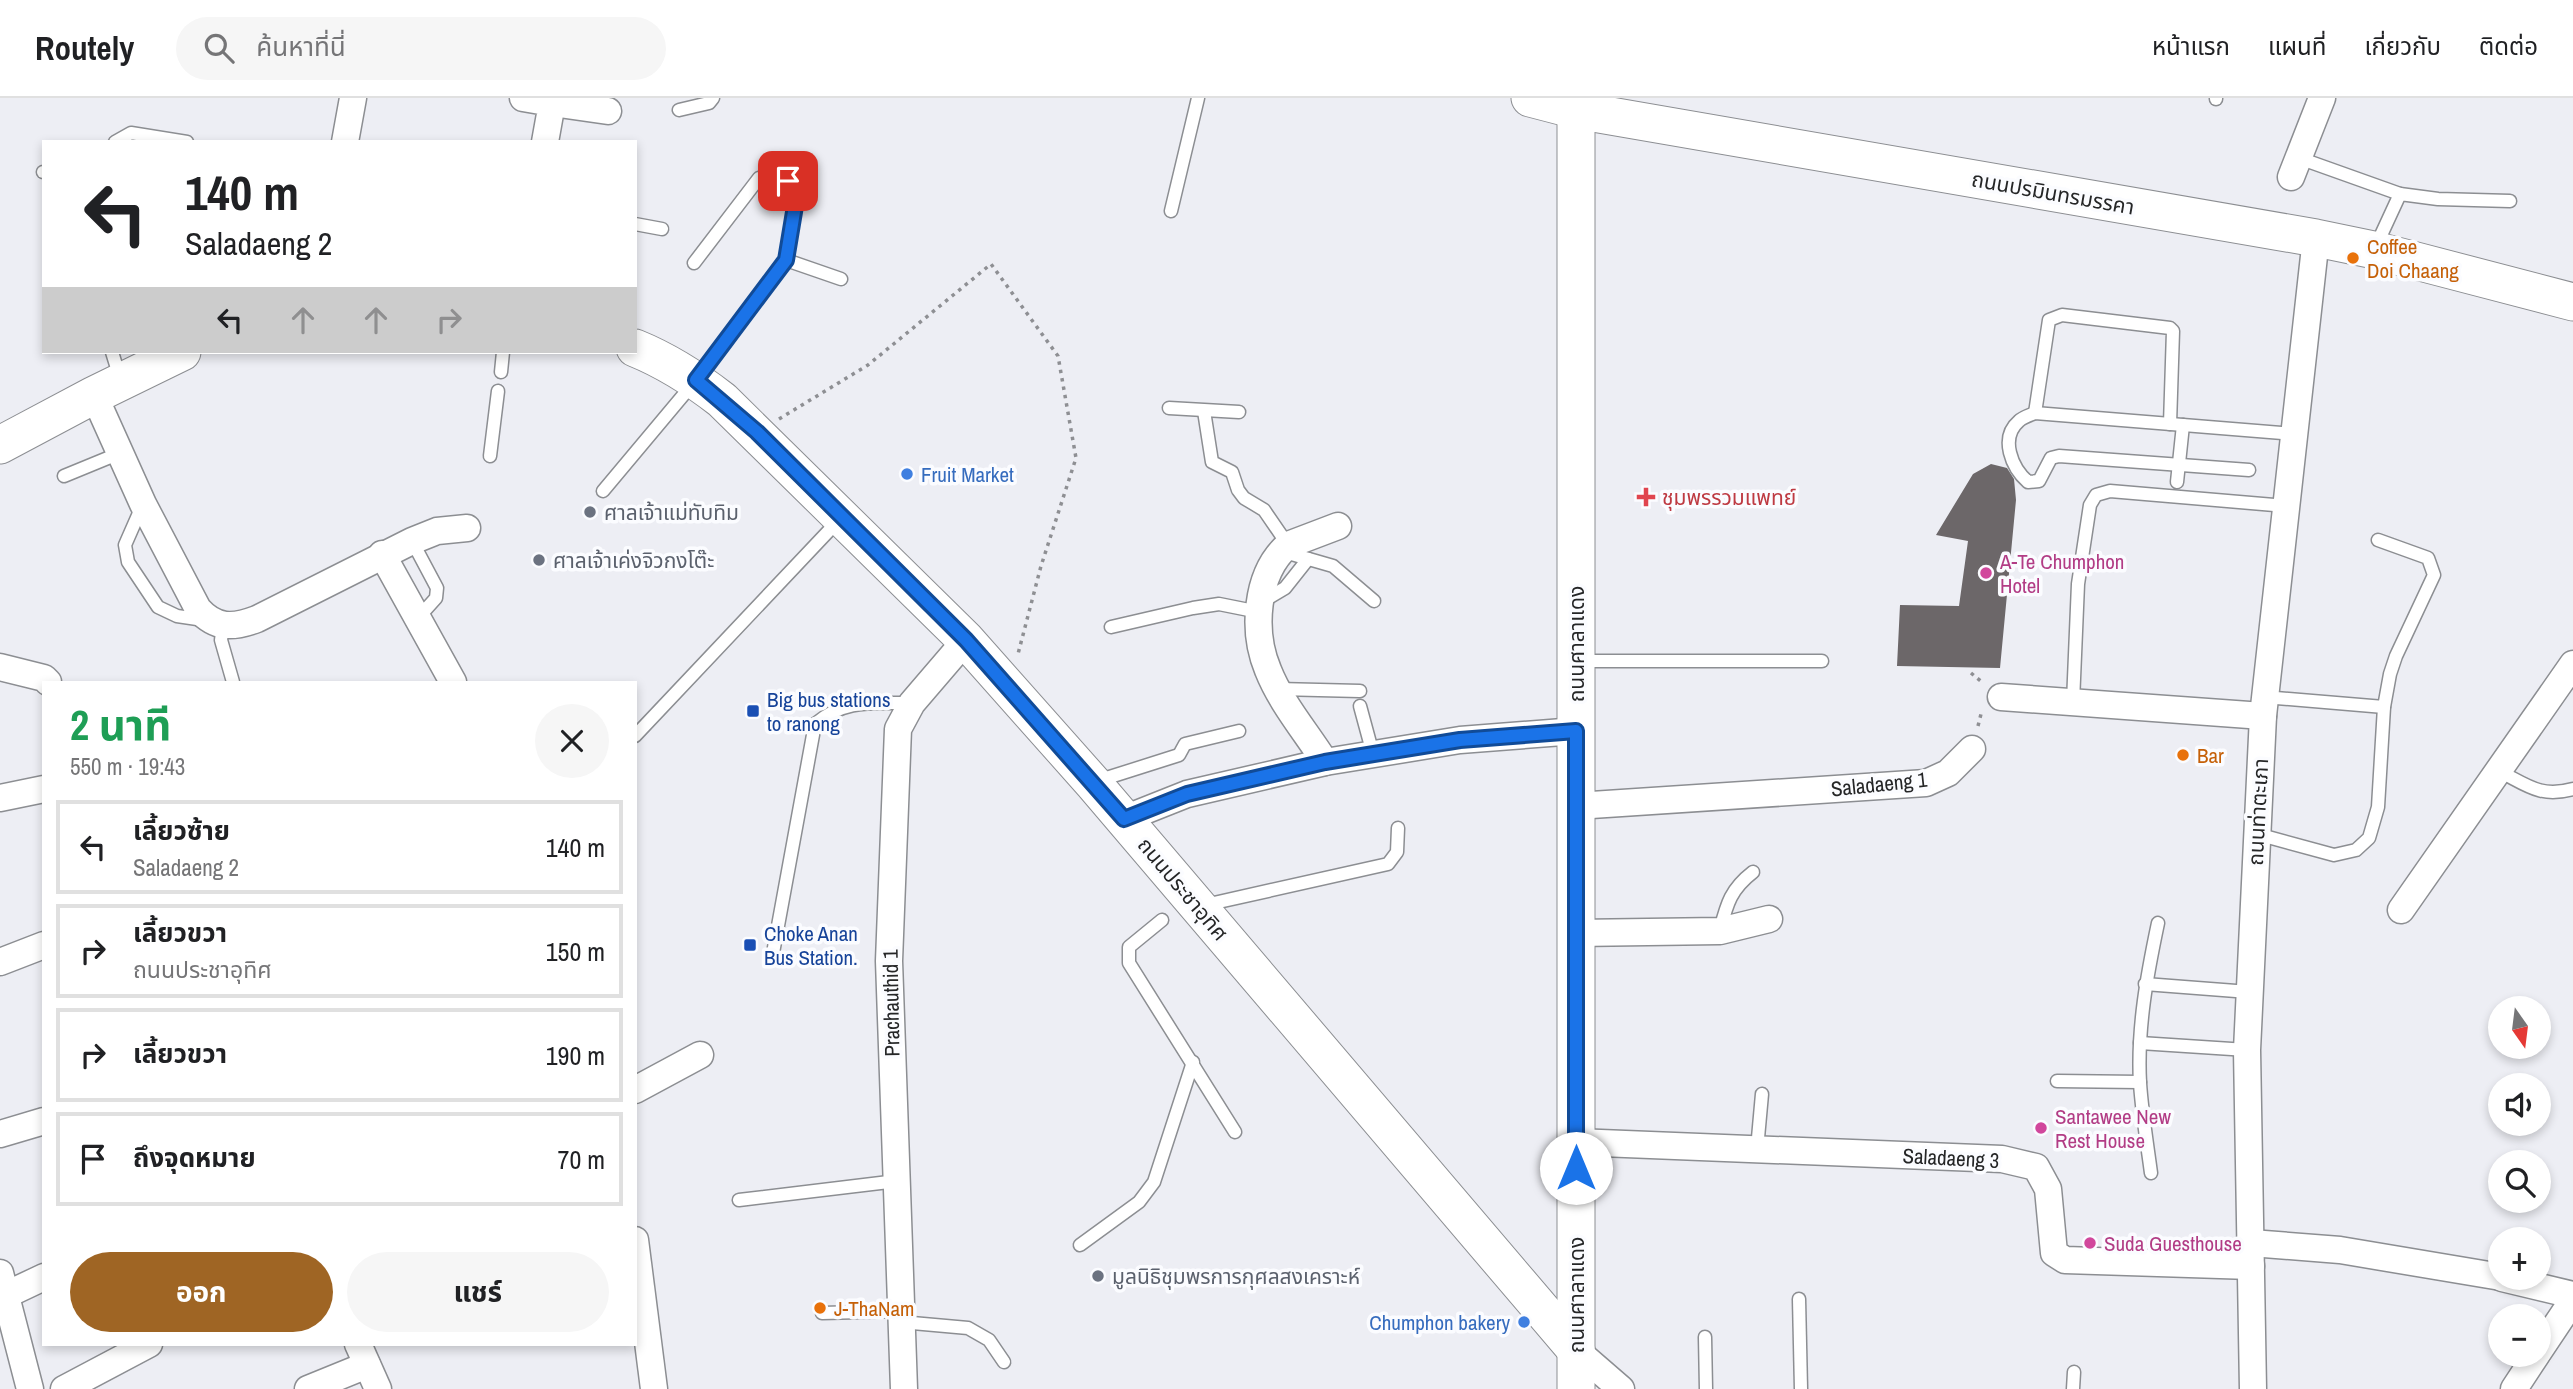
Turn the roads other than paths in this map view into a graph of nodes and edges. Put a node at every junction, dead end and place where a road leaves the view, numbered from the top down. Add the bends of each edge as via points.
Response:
1 (353, 98) edge
2 (523, 98) edge
3 (713, 98) edge
4 (1198, 98) edge
5 (1530, 98) edge
6 (2322, 98) edge
7 (552, 103) junction
8 (1576, 104) edge
9 (679, 110) dead end
10 (608, 111) dead end
11 (119, 140) edge
12 (175, 140) edge
13 (345, 140) edge
14 (545, 140) edge
15 (2295, 167) joint
16 (2400, 194) junction
17 (2510, 201) dead end
18 (1171, 211) dead end
19 (637, 224) edge
20 (662, 229) dead end
21 (2316, 238) junction
22 (2374, 250) junction
23 (786, 260) junction
24 (694, 263) dead end
25 (841, 279) dead end
26 (2573, 302) edge
27 (637, 349) edge
28 (176, 354) edge
29 (503, 354) edge
30 (501, 372) dead end
31 (109, 376) edge
32 (696, 380) junction
33 (499, 391) dead end
34 (1169, 408) dead end
35 (1204, 411) junction
36 (1239, 412) dead end
37 (2035, 413) junction
38 (2177, 424) junction
39 (2294, 434) junction
40 (0, 445) edge
41 (120, 453) junction
42 (490, 456) dead end
43 (2179, 465) junction
44 (2249, 471) dead end
45 (64, 476) dead end
46 (2177, 482) dead end
47 (603, 491) dead end
48 (143, 505) junction
49 (2286, 506) junction
50 (842, 517) junction
51 (1338, 526) dead end
52 (467, 528) dead end
53 (2378, 540) dead end
54 (412, 541) junction
55 (1292, 552) junction
56 (383, 554) junction
57 (1374, 601) dead end
58 (1259, 607) junction
59 (418, 618) junction
60 (215, 623) junction
61 (1111, 627) dead end
62 (966, 640) junction
63 (1576, 661) junction
64 (1822, 661) dead end
65 (2573, 664) edge
66 (0, 667) edge
67 (47, 681) edge
68 (233, 681) edge
69 (452, 681) edge
70 (1278, 690) junction
71 (1360, 691) dead end
72 (2001, 697) road end
73 (2073, 702) junction
74 (912, 703) junction
75 (1360, 706) dead end
76 (2263, 706) junction
77 (2384, 707) junction
78 (1239, 731) dead end
79 (1576, 731) junction
80 (637, 734) edge
81 (1972, 748) road end
82 (1373, 754) junction
83 (1325, 762) junction
84 (2499, 771) junction
85 (1093, 783) junction
86 (42, 789) edge
87 (2573, 789) edge
88 (0, 798) edge
89 (1576, 806) junction
90 (1124, 819) junction
91 (1398, 828) dead end
92 (2256, 834) junction
93 (1753, 872) dead end
94 (1189, 903) junction
95 (2401, 910) dead end
96 (1769, 919) dead end
97 (1162, 920) dead end
98 (2158, 923) dead end
99 (1720, 931) junction
100 (1576, 933) junction
101 (42, 946) edge
102 (773, 953) dead end
103 (0, 962) edge
104 (2146, 984) junction
105 (2249, 992) junction
106 (2140, 1043) junction
107 (2247, 1050) junction
108 (700, 1055) dead end
109 (1193, 1062) junction
110 (2057, 1081) dead end
111 (2140, 1082) junction
112 (637, 1089) edge
113 (1762, 1094) dead end
114 (42, 1122) edge
115 (1234, 1132) dead end
116 (0, 1134) edge
117 (1576, 1142) junction
118 (1757, 1149) junction
119 (2151, 1173) dead end
120 (897, 1181) junction
121 (739, 1200) dead end
122 (1080, 1245) dead end
123 (2251, 1254) junction
124 (637, 1256) edge
125 (2488, 1275) edge
126 (42, 1278) edge
127 (3, 1284) edge
128 (2548, 1290) edge
129 (2573, 1297) edge
130 (1799, 1299) dead end
131 (822, 1312) dead end
132 (901, 1317) junction
133 (2551, 1332) edge
134 (1705, 1337) dead end
135 (145, 1346) edge
136 (1576, 1350) junction
137 (1004, 1362) dead end
138 (368, 1366) edge
139 (2529, 1367) edge
140 (2074, 1372) dead end
141 (30, 1389) edge
142 (64, 1389) edge
143 (308, 1389) edge
144 (654, 1389) edge
145 (904, 1389) edge
146 (1576, 1389) edge
147 (1621, 1389) edge
148 (1706, 1389) edge
149 (1801, 1389) edge
150 (2073, 1389) edge
151 (2253, 1389) edge
152 (2514, 1389) edge

1 - 13 street
2 - 7 street
3 - 9 lane
4 - 18 lane
5 - 8 street, ถนนปรมินทรมรรคา
6 - 15 street
7 - 10 street
7 - 14 street
8 - 21 street, ถนนปรมินทรมรรคา
8 - 63 street, ถนนศาลาแดง
11 - 12 lane via 131,133
15 - 16 lane
16 - 17 lane
16 - 22 lane
19 - 20 lane
21 - 22 street, ถนนปรมินทรมรรคา
21 - 39 street, ถนนท่าตะเภา
22 - 26 street, ถนนปรมินทรมรรคา
23 - 24 lane via 795,192 788,181 773,176 759,178
23 - 25 lane
23 - 32 lane
27 - 32 street, ถนนประชาอุทิศ
28 - 31 street
29 - 30 lane
31 - 40 street
31 - 41 street
32 - 47 lane
32 - 50 street, ถนนประชาอุทิศ via 757,432
33 - 42 lane
34 - 35 lane
35 - 36 lane
35 - 55 lane via 1212,462 1232,472 1244,498 1264,510
37 - 38 lane
37 - 38 lane via 2049,320 2062,314 2170,328
37 - 43 lane via 2018,421 2010,436 2016,472 2028,482 2039,481 2051,458 2059,456
38 - 39 lane
38 - 43 lane
39 - 49 street, ถนนท่าตะเภา
41 - 45 lane
41 - 48 street
43 - 44 lane
43 - 46 lane
48 - 60 street via 198,609
48 - 60 lane via 125,545 128,562 158,607 177,616
49 - 73 lane via 2110,491 2096,495 2090,505 2078,584
49 - 76 street, ถนนท่าตะเภา
50 - 62 street, ถนนประชาอุทิศ
50 - 80 lane
51 - 55 street
52 - 54 street via 437,531
53 - 77 lane via 2428,558 2434,575 2396,656
54 - 56 street
54 - 59 lane via 437,589 436,598
55 - 57 lane via 1333,566
55 - 58 street via 1266,572
56 - 59 street
56 - 60 street via 238,626
58 - 61 lane via 1219,604
58 - 70 street via 1265,659
59 - 69 street
60 - 68 lane
62 - 74 street, Prachauthid 1
62 - 85 street, ถนนประชาอุทิศ
63 - 64 lane
63 - 79 street, ถนนศาลาแดง
65 - 84 street
66 - 67 street
70 - 71 lane
70 - 83 street
72 - 73 street
73 - 76 street
74 - 102 lane via 851,705 830,711 815,724
74 - 120 street, Prachauthid 1 via 898,729 889,961
75 - 82 lane
76 - 77 lane
76 - 92 street, ถนนท่าตะเภา
77 - 92 lane via 2378,807 2369,838 2356,850 2334,855
78 - 85 lane via 1185,744 1179,755
79 - 82 street via 1460,740
79 - 89 street, ถนนศาลาแดง
81 - 89 street, Saladaeng 1 via 1948,773 1926,783
82 - 83 street
83 - 90 street via 1187,794
84 - 87 lane via 2538,791
84 - 95 street
85 - 90 street, ถนนประชาอุทิศ
86 - 88 street
89 - 100 street, ถนนศาลาแดง
90 - 94 street, ถนนประชาอุทิศ
91 - 94 lane via 1397,852 1388,864
92 - 105 street, ถนนท่าตะเภา
93 - 99 lane via 1737,884
94 - 136 street, ถนนประชาอุทิศ
96 - 99 street
97 - 109 lane via 1129,947 1129,963
98 - 104 lane
99 - 100 street
100 - 117 street, ถนนศาลาแดง
101 - 103 street
104 - 105 lane
104 - 106 lane
105 - 107 street, ถนนท่าตะเภา
106 - 107 lane
106 - 111 lane
107 - 123 street, ถนนท่าตะเภา
108 - 112 street
109 - 115 lane
109 - 122 lane via 1154,1182 1139,1202
110 - 111 lane
111 - 119 lane
113 - 118 lane
114 - 116 street
117 - 118 street, Saladaeng 3
117 - 136 street, ถนนศาลาแดง
118 - 123 street, Saladaeng 3 via 2002,1159 2036,1167 2048,1189 2054,1252 2065,1260
120 - 121 lane
120 - 132 street, Prachauthid 1
123 - 125 street, Saladaeng 3 via 2340,1250
123 - 151 street, ถนนท่าตะเภา
124 - 144 street
126 - 127 street
127 - 141 street
128 - 129 street, Saladaeng 3
129 - 133 street
130 - 149 lane
131 - 132 lane
132 - 137 lane via 968,1328 989,1340
132 - 145 street, Prachauthid 1
134 - 148 lane
135 - 142 street
136 - 146 street, ถนนศาลาแดง
136 - 147 street
138 - 143 street
139 - 152 street
140 - 150 lane

